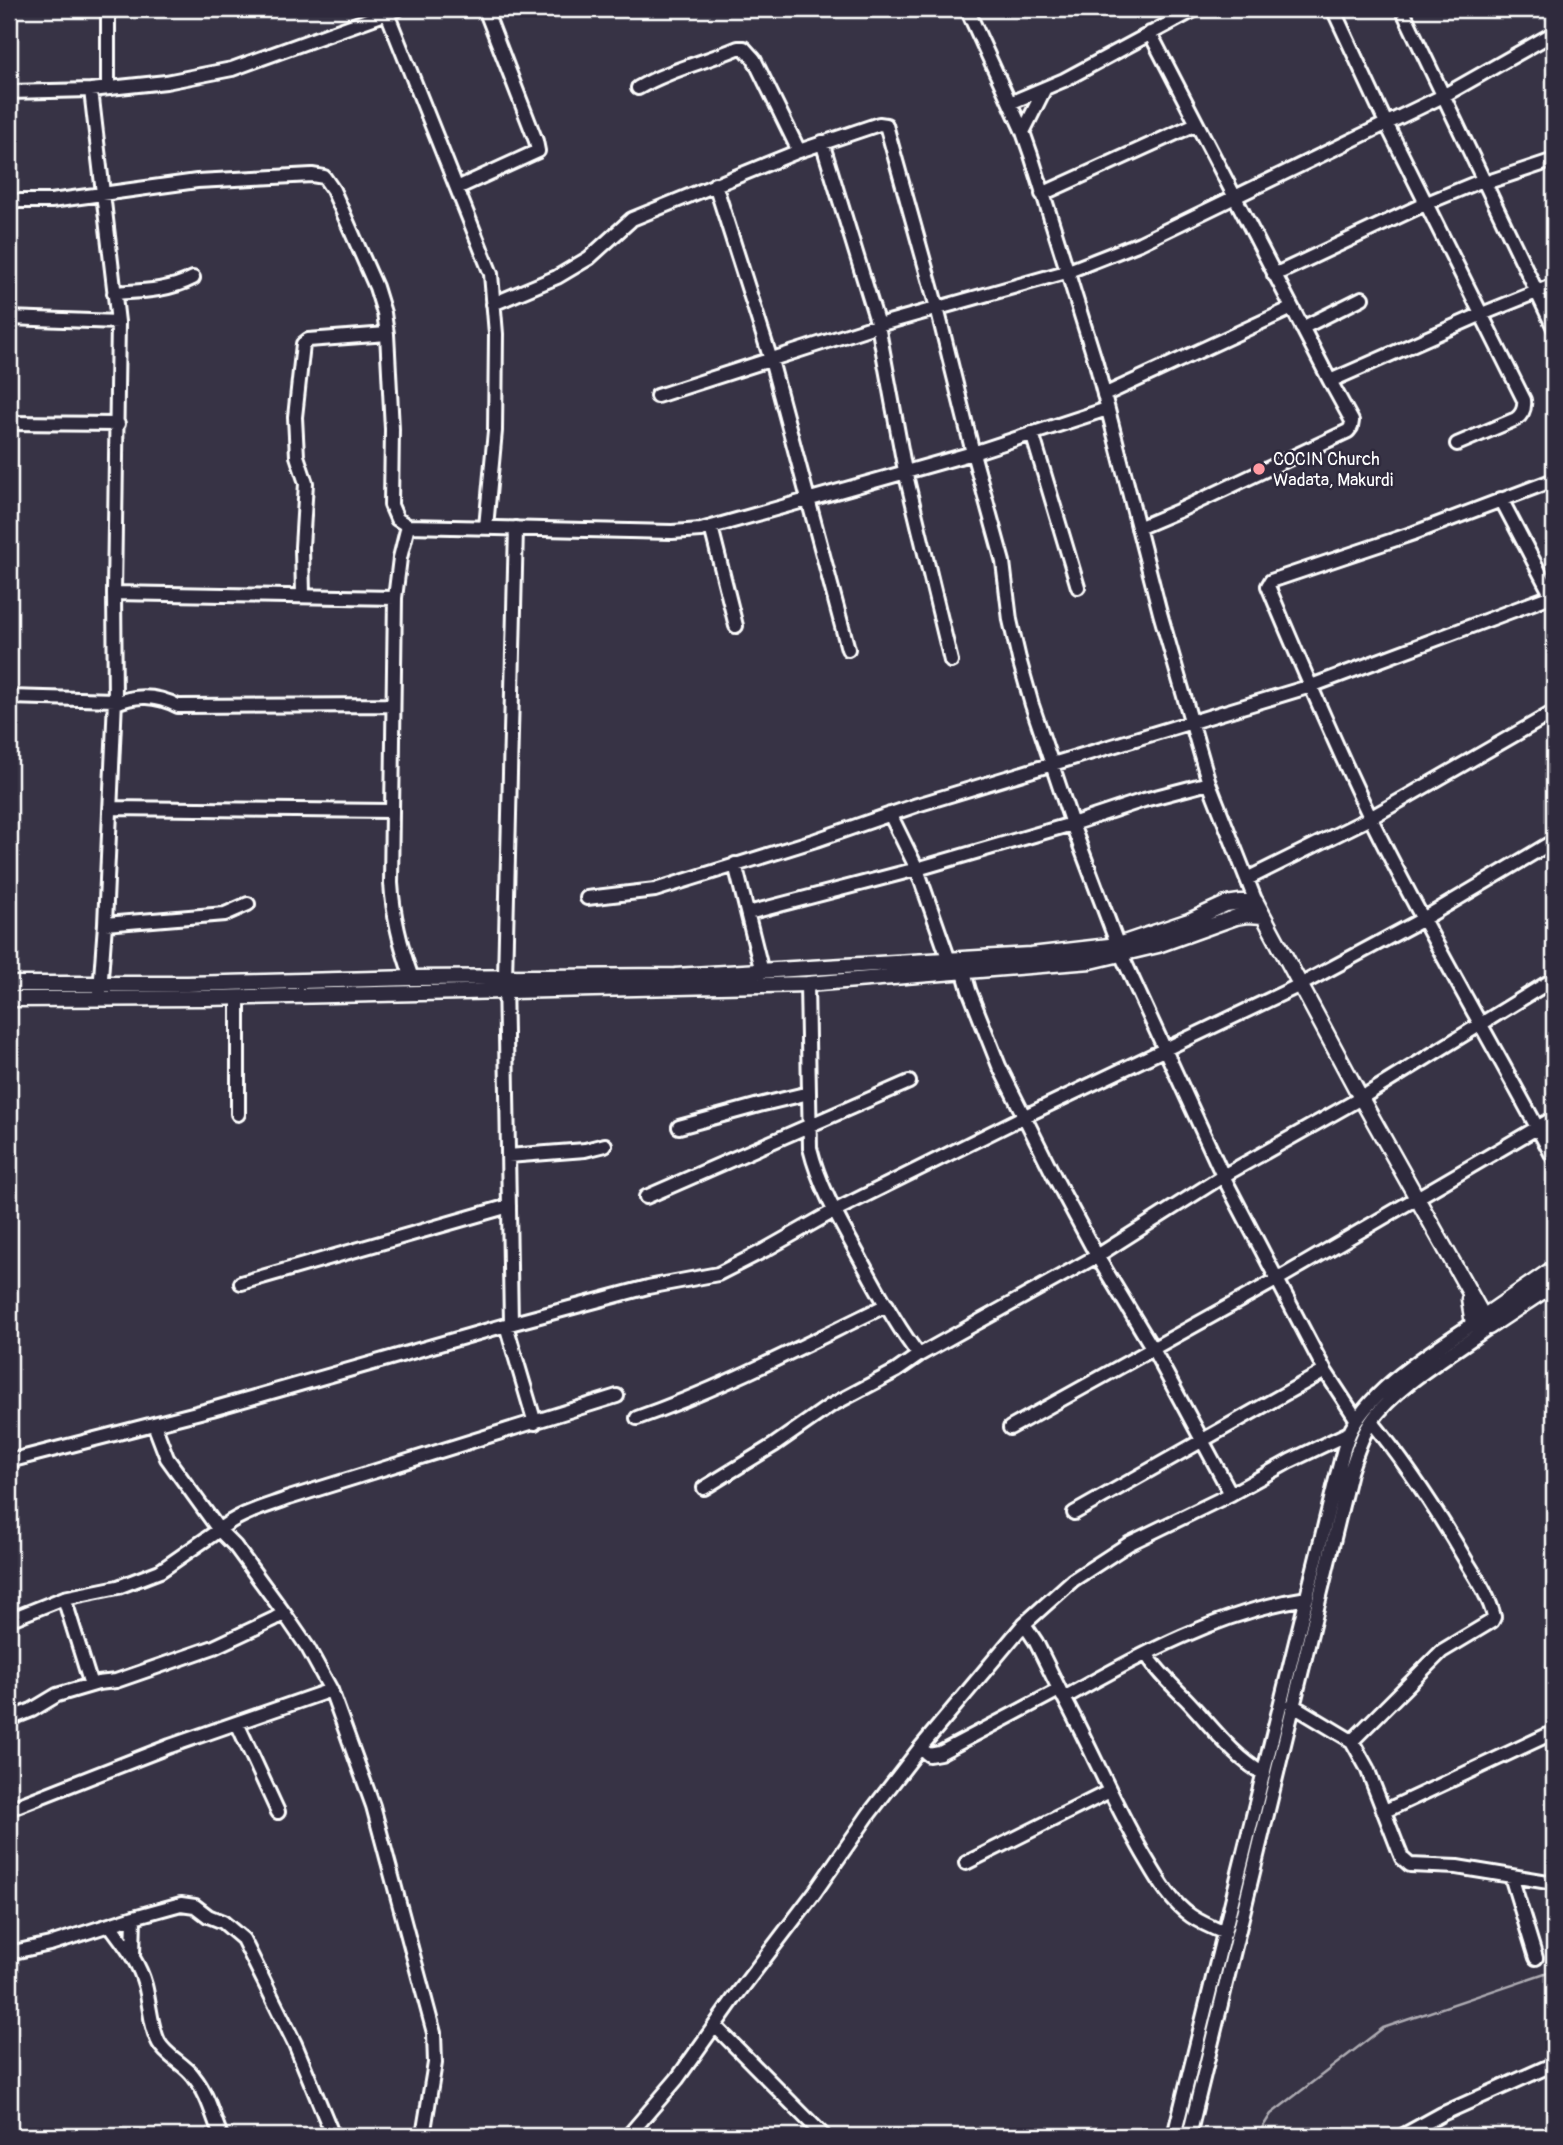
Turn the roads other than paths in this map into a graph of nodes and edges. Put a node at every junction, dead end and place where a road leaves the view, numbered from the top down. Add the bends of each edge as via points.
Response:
1 (108, 9) edge
2 (485, 9) edge
3 (967, 9) edge
4 (1333, 9) edge
5 (1402, 9) edge
6 (1191, 10) edge
7 (392, 11) edge
8 (1150, 33) junction
9 (1554, 33) edge
10 (108, 88) junction
11 (638, 88) dead end
12 (92, 90) junction
13 (1044, 90) junction
14 (9, 92) edge
15 (1443, 96) junction
16 (1010, 103) junction
17 (1386, 123) junction
18 (1196, 124) junction
19 (1023, 132) junction
20 (822, 142) junction
21 (799, 151) junction
22 (1554, 160) edge
23 (1484, 182) junction
24 (715, 184) junction
25 (457, 188) junction
26 (1042, 194) junction
27 (104, 195) junction
28 (1233, 196) junction
29 (9, 201) edge
30 (1427, 203) junction
31 (1066, 272) junction
32 (1274, 275) junction
33 (193, 278) dead end
34 (1554, 285) edge
35 (1537, 292) junction
36 (114, 293) junction
37 (1362, 298) dead end
38 (494, 304) junction
39 (937, 308) junction
40 (1292, 308) junction
41 (1482, 314) junction
42 (9, 318) edge
43 (118, 322) junction
44 (878, 325) junction
45 (1302, 328) junction
46 (1554, 328) edge
47 (387, 334) junction
48 (771, 360) junction
49 (1330, 382) junction
50 (1104, 395) junction
51 (657, 396) dead end
52 (1107, 409) junction
53 (9, 423) edge
54 (118, 424) junction
55 (1032, 433) junction
56 (1457, 444) dead end
57 (973, 453) junction
58 (905, 471) junction
59 (1554, 480) edge
60 (1501, 499) junction
61 (807, 500) junction
62 (408, 526) junction
63 (486, 527) junction
64 (711, 527) junction
65 (516, 528) junction
66 (1138, 528) junction
67 (1078, 587) dead end
68 (114, 593) junction
69 (303, 596) junction
70 (1553, 597) edge
71 (395, 598) junction
72 (736, 626) dead end
73 (848, 649) dead end
74 (951, 661) dead end
75 (1311, 686) junction
76 (9, 696) edge
77 (114, 702) junction
78 (393, 705) junction
79 (1554, 712) edge
80 (1192, 721) junction
81 (1051, 764) junction
82 (1209, 783) junction
83 (111, 808) junction
84 (392, 811) junction
85 (890, 814) junction
86 (1370, 818) junction
87 (1072, 824) junction
88 (1554, 841) edge
89 (735, 864) junction
90 (917, 869) junction
91 (1247, 879) junction
92 (587, 898) dead end
93 (1256, 902) junction
94 (248, 904) dead end
95 (748, 913) junction
96 (1262, 916) junction
97 (1423, 919) junction
98 (105, 924) junction
99 (1120, 950) junction
100 (956, 966) junction
101 (762, 972) junction
102 (412, 978) junction
103 (1554, 979) edge
104 (9, 984) edge
105 (505, 984) junction
106 (807, 984) junction
107 (1300, 985) junction
108 (100, 991) junction
109 (238, 997) junction
110 (9, 999) edge
111 (1480, 1025) junction
112 (1165, 1049) junction
113 (909, 1082) dead end
114 (809, 1093) junction
115 (1361, 1098) junction
116 (238, 1114) dead end
117 (1025, 1116) junction
118 (1554, 1118) edge
119 (810, 1125) junction
120 (679, 1127) dead end
121 (1538, 1128) junction
122 (606, 1144) dead end
123 (508, 1156) junction
124 (1554, 1159) edge
125 (1223, 1177) junction
126 (646, 1197) dead end
127 (1417, 1197) junction
128 (509, 1206) junction
129 (834, 1211) junction
130 (1097, 1256) junction
131 (1554, 1268) edge
132 (1278, 1279) junction
133 (241, 1283) dead end
134 (1554, 1284) edge
135 (1468, 1291) junction
136 (887, 1305) junction
137 (1497, 1307) junction
138 (1482, 1322) junction
139 (509, 1324) junction
140 (1153, 1349) junction
141 (919, 1355) junction
142 (1325, 1371) junction
143 (617, 1396) dead end
144 (637, 1418) dead end
145 (1357, 1420) junction
146 (1372, 1422) junction
147 (535, 1423) junction
148 (154, 1424) junction
149 (1010, 1428) dead end
150 (1349, 1433) junction
151 (1203, 1439) junction
152 (9, 1461) edge
153 (704, 1488) dead end
154 (1231, 1494) junction
155 (1074, 1513) dead end
156 (219, 1530) junction
157 (64, 1598) junction
158 (1307, 1598) junction
159 (284, 1613) junction
160 (9, 1620) edge
161 (1024, 1624) junction
162 (1146, 1654) junction
163 (91, 1685) junction
164 (331, 1690) junction
165 (1062, 1694) junction
166 (1292, 1705) junction
167 (9, 1719) edge
168 (237, 1723) junction
169 (1554, 1732) edge
170 (1352, 1741) junction
171 (920, 1748) junction
172 (1264, 1774) junction
173 (1110, 1791) junction
174 (9, 1810) edge
175 (1385, 1811) junction
176 (278, 1812) dead end
177 (966, 1863) dead end
178 (1511, 1876) junction
179 (1554, 1883) edge
180 (134, 1917) junction
181 (110, 1925) junction
182 (1225, 1933) junction
183 (9, 1953) edge
184 (133, 1955) junction
185 (1536, 1958) dead end
186 (715, 2026) junction
187 (1554, 2064) edge
188 (221, 2136) edge
189 (333, 2136) edge
190 (423, 2136) edge
191 (628, 2136) edge
192 (824, 2136) edge
193 (1174, 2136) edge
194 (1188, 2136) edge
195 (1402, 2136) edge

1 - 10 street
2 - 25 street via 538,151
3 - 16 street
4 - 17 street
5 - 15 street
6 - 8 street
7 - 10 street via 232,69
7 - 25 street
8 - 13 street
8 - 18 street
9 - 15 street
10 - 12 street
11 - 21 street via 744,48 754,59
12 - 14 street
12 - 27 street
13 - 16 street
13 - 19 street
15 - 17 street
15 - 23 street
16 - 19 street
17 - 28 street
17 - 30 street
18 - 26 street
18 - 28 street
19 - 26 street
20 - 21 street
20 - 39 street via 886,125
20 - 44 street
21 - 24 street
22 - 23 street
23 - 30 street
23 - 35 street
24 - 38 street via 632,219 589,258
24 - 48 street
25 - 38 street via 490,268
26 - 31 street
27 - 29 street
27 - 36 street
27 - 47 street via 197,181 324,177 376,287
28 - 31 street via 1139,243
28 - 32 street
30 - 32 street
30 - 41 street
31 - 39 street
31 - 50 street
32 - 40 street
33 - 36 street via 177,286
34 - 35 street
35 - 41 street
35 - 46 street
36 - 43 street
37 - 45 street
38 - 63 street via 495,431
39 - 44 street
39 - 57 street
40 - 45 street
40 - 50 street
41 - 49 street
41 - 56 street via 1524,408 1516,419
42 - 43 street
43 - 54 street
44 - 48 street
44 - 58 street
45 - 49 street
47 - 62 street via 391,505 397,519
47 - 69 street via 303,344 295,417 297,456 306,483
48 - 51 street
48 - 61 street
49 - 66 street via 1352,421 1348,431
50 - 52 street
52 - 55 street
52 - 66 street
53 - 54 street
54 - 68 street
55 - 57 street
55 - 67 street
57 - 58 street
57 - 81 street via 1003,562 1016,646
58 - 61 street
58 - 74 street
59 - 60 street
60 - 70 street
60 - 75 street via 1269,582
61 - 64 street
61 - 73 street
62 - 63 street
62 - 71 street
63 - 65 street
64 - 65 street via 672,532
64 - 72 street
65 - 105 street
66 - 80 street
68 - 69 street
68 - 77 street
69 - 71 street
70 - 75 street
71 - 78 street
75 - 80 street
75 - 86 street
76 - 77 street
77 - 78 street via 137,697 164,699 178,706
77 - 83 street
78 - 84 street
79 - 86 street
80 - 81 street
80 - 82 street
81 - 85 street
81 - 87 street
82 - 87 street
82 - 91 street
83 - 84 street
83 - 98 street
84 - 102 street via 392,903
85 - 89 street
85 - 90 street
86 - 91 street
86 - 97 street
87 - 90 street
87 - 99 street
88 - 97 street
89 - 92 street via 655,890
89 - 95 street
90 - 95 street
90 - 100 street
91 - 93 street
93 - 96 main road
93 - 99 main road via 1226,904
94 - 98 street via 225,914
95 - 101 street
96 - 99 main road via 1236,917 1158,944
96 - 107 main road
97 - 107 street
97 - 111 street
98 - 108 street
99 - 100 main road via 1091,961
99 - 112 street
100 - 101 main road
100 - 106 main road
100 - 117 street
101 - 105 main road
102 - 105 main road
102 - 108 main road
103 - 111 street
104 - 108 main road
105 - 106 main road
105 - 109 main road
105 - 123 street
106 - 114 street
107 - 112 street
107 - 115 main road
108 - 109 main road
108 - 110 main road
109 - 116 street
111 - 115 street
111 - 121 street
112 - 117 street
112 - 125 street
113 - 119 street
114 - 119 street
114 - 120 street
115 - 125 street
115 - 127 main road
117 - 129 street
117 - 130 street
118 - 121 street
119 - 126 street
119 - 129 street via 815,1168
121 - 124 street
121 - 127 street
122 - 123 street
123 - 128 street
125 - 130 street
125 - 132 street
127 - 132 street
127 - 135 main road
128 - 133 street
128 - 139 street
129 - 136 street
129 - 139 street via 718,1274 648,1287
130 - 140 street
130 - 141 street
131 - 137 main road
132 - 140 street
132 - 142 street
134 - 138 main road
135 - 137 main road
135 - 138 main road
136 - 141 street
136 - 144 street via 730,1381
137 - 138 main road
138 - 145 street via 1406,1371 1367,1405
138 - 146 street via 1389,1401
139 - 147 street
139 - 148 street
140 - 149 street
140 - 151 street
141 - 153 street
142 - 145 street
142 - 151 street
143 - 147 street
145 - 150 street
146 - 166 street via 1350,1472
146 - 170 street via 1435,1509 1494,1617 1442,1651
147 - 156 street via 289,1498 231,1520
148 - 152 street
148 - 156 street via 167,1458
150 - 154 street
150 - 158 street
151 - 154 street
151 - 155 street
154 - 161 street via 1096,1564
156 - 157 street via 160,1571 118,1587
156 - 159 street
157 - 160 street
157 - 163 street
158 - 162 street via 1273,1603
158 - 172 street
159 - 163 street via 214,1647 116,1681
159 - 164 street
161 - 165 street
161 - 171 street
162 - 165 street
162 - 172 street via 1159,1674 1236,1753
163 - 167 street via 57,1695
164 - 168 street
164 - 190 street via 373,1806 434,2033 435,2063
165 - 171 street via 940,1753 929,1755
165 - 173 street
166 - 170 street
166 - 194 street
168 - 174 street
168 - 176 street
169 - 175 street
170 - 175 street
171 - 186 street
172 - 182 street
173 - 177 street
173 - 182 street via 1126,1826 1171,1896 1191,1916
175 - 178 street via 1402,1858 1410,1865
178 - 179 street
178 - 185 street
180 - 181 street
180 - 184 street
180 - 189 street via 189,1903 243,1939 295,2044
181 - 183 street
181 - 184 street
182 - 193 street
184 - 188 street via 159,2042 196,2079
186 - 191 street
186 - 192 street
187 - 195 street

